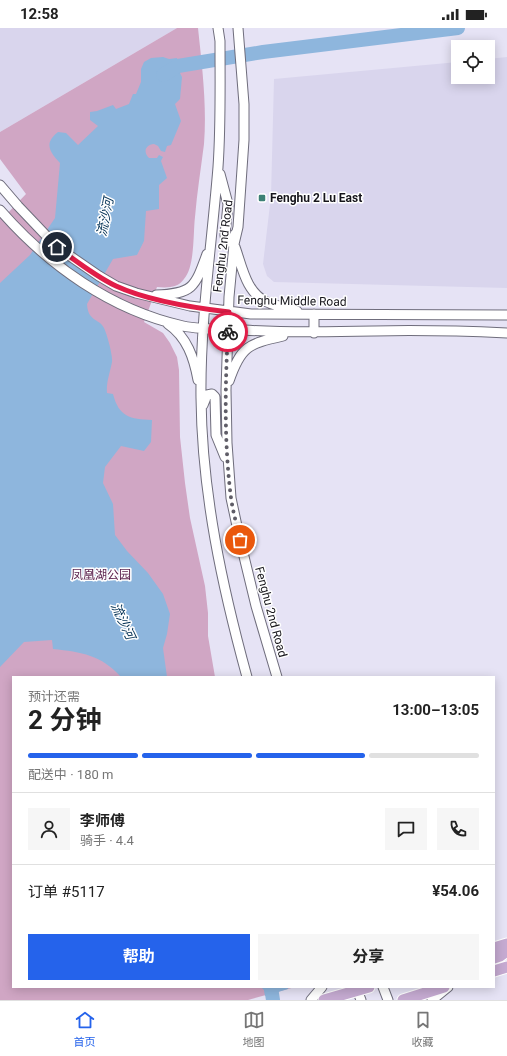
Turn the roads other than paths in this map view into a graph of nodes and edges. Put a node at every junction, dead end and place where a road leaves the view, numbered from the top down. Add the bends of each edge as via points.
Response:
1 (218, 28) edge
2 (238, 28) edge
3 (218, 166) junction
4 (0, 185) edge
5 (3, 213) edge
6 (238, 227) junction
7 (212, 242) junction
8 (234, 244) junction
9 (145, 296) junction
10 (205, 309) junction
11 (229, 312) junction
12 (310, 314) junction
13 (146, 315) junction
14 (507, 315) edge
15 (204, 328) junction
16 (228, 330) junction
17 (298, 333) junction
18 (314, 333) junction
19 (507, 333) edge
20 (226, 390) junction
21 (201, 396) junction
22 (201, 411) junction
23 (229, 466) junction
24 (247, 676) edge
25 (277, 676) edge
26 (507, 944) edge
27 (495, 948) edge
28 (507, 951) edge
29 (495, 958) edge
30 (507, 967) edge
31 (495, 971) edge
32 (321, 988) edge
33 (383, 988) edge
34 (441, 988) edge
35 (448, 988) edge
36 (358, 992) edge
37 (311, 1000) edge
38 (324, 1000) edge
39 (388, 1000) edge
40 (403, 1000) edge
41 (432, 1000) edge

1 - 3 street, Fenghu 2nd Road via 221,108
2 - 6 street, Fenghu 2nd Road via 244,104
3 - 6 street via 228,204 226,242 231,242
3 - 7 street, Fenghu 2nd Road
4 - 9 street, Fenghu Middle Road via 57,247 85,268 116,286
5 - 13 street via 32,242 76,279 111,300
6 - 8 street, Fenghu 2nd Road
7 - 9 street via 196,280 187,290 172,295
7 - 10 street, Fenghu 2nd Road
8 - 11 street, Fenghu 2nd Road
8 - 12 street via 246,280 255,293 266,302
9 - 10 street, Fenghu Middle Road
10 - 11 street, Fenghu Middle Road
10 - 15 street, Fenghu 2nd Road
11 - 12 street, Fenghu Middle Road
11 - 16 street, Fenghu 2nd Road
12 - 14 street, Fenghu Middle Road
12 - 18 street
13 - 15 street via 185,326
13 - 21 street via 170,325 187,344
15 - 16 street
15 - 21 street, Fenghu 2nd Road
16 - 17 street
16 - 20 street, Fenghu 2nd Road
17 - 18 street
17 - 20 street via 260,341 244,350 234,365
18 - 19 street
20 - 23 street, Fenghu 2nd Road
21 - 22 street, Fenghu 2nd Road
22 - 23 street via 205,398 212,394 215,397 216,435
22 - 24 street, Fenghu 2nd Road via 204,463 217,551
23 - 25 street, Fenghu 2nd Road via 231,498 245,561
26 - 27 main road
28 - 29 main road
30 - 31 main road
32 - 37 street
33 - 39 street
34 - 40 main road
35 - 41 street
36 - 38 main road

